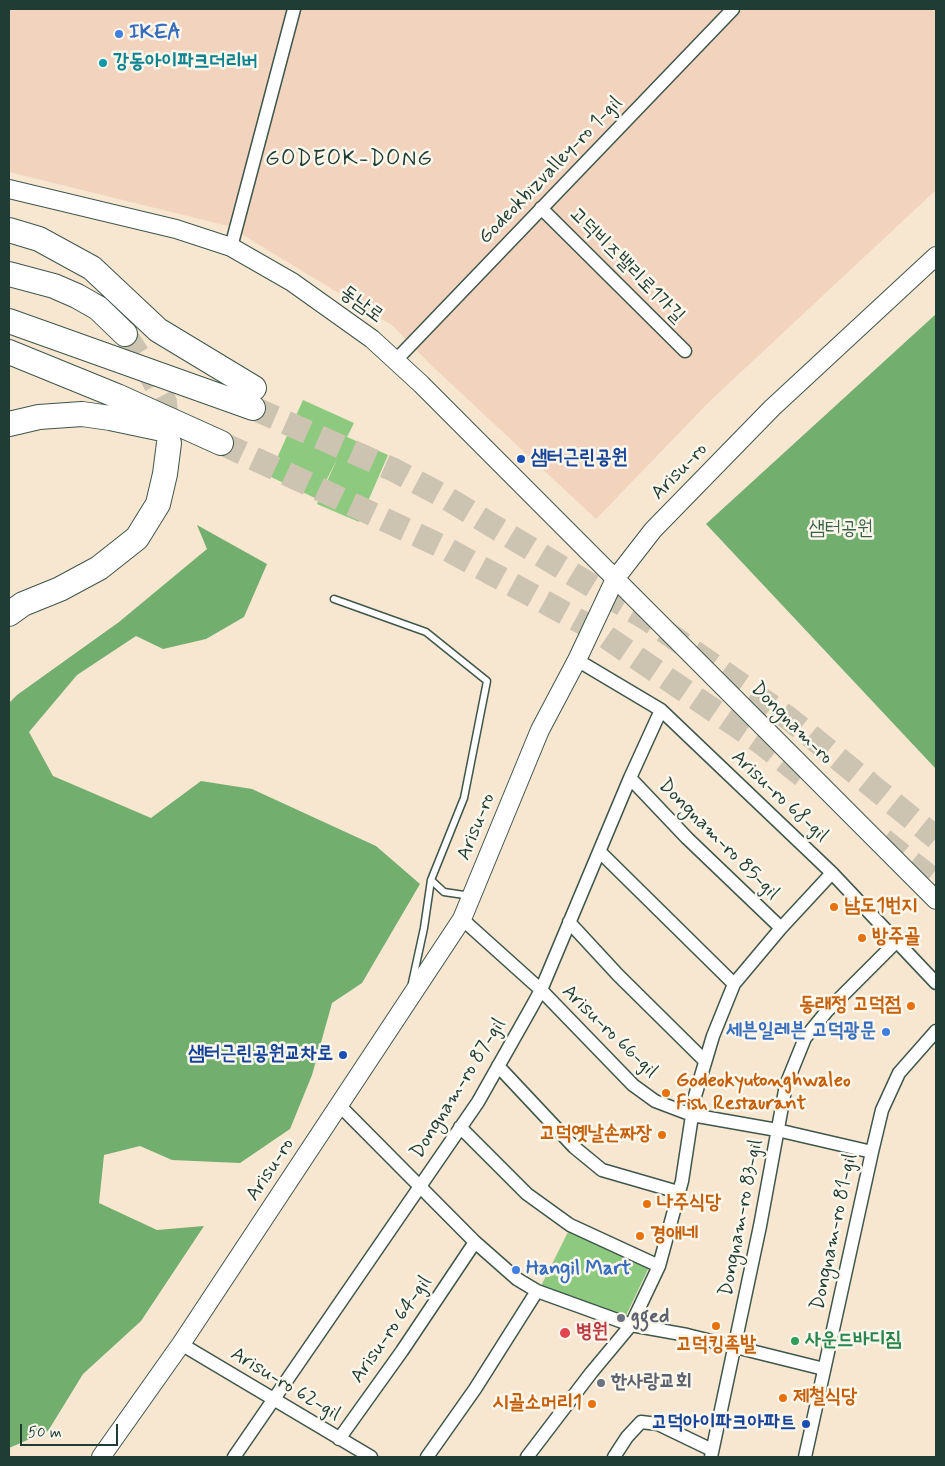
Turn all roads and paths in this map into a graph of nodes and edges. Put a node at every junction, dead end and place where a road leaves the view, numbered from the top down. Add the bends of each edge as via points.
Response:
1 (294, 9) edge
2 (733, 9) edge
3 (9, 189) edge
4 (541, 208) junction
5 (9, 230) edge
6 (231, 247) junction
7 (936, 256) edge
8 (9, 274) edge
9 (9, 322) edge
10 (125, 334) tunnel mouth
11 (685, 351) dead end
12 (9, 352) edge
13 (396, 360) junction
14 (9, 424) edge
15 (169, 443) tunnel mouth
16 (615, 579) junction
17 (334, 599) dead end
18 (9, 614) edge
19 (577, 660) junction
20 (660, 710) junction
21 (630, 778) junction
22 (600, 852) junction
23 (832, 873) junction
24 (431, 880) junction
25 (472, 896) junction
26 (936, 900) edge
27 (462, 919) junction
28 (569, 922) junction
29 (781, 928) junction
30 (896, 942) junction
31 (936, 983) edge
32 (734, 984) junction
33 (541, 990) junction
34 (409, 998) junction
35 (936, 1031) edge
36 (705, 1061) junction
37 (498, 1066) junction
38 (339, 1105) junction
39 (692, 1116) junction
40 (460, 1127) junction
41 (777, 1130) junction
42 (872, 1152) junction
43 (420, 1186) junction
44 (678, 1192) junction
45 (475, 1242) junction
46 (659, 1266) junction
47 (537, 1291) junction
48 (631, 1325) junction
49 (181, 1344) junction
50 (736, 1347) junction
51 (824, 1370) junction
52 (274, 1400) junction
53 (339, 1439) junction
54 (712, 1454) edge
55 (101, 1457) edge
56 (234, 1457) edge
57 (371, 1457) edge
58 (427, 1457) edge
59 (527, 1457) edge
60 (614, 1457) edge
61 (805, 1457) edge

1 - 6 street
2 - 4 street, Godeokbizvalley-ro 1-gil
3 - 6 main road, 동남로 via 176,229
4 - 11 street, 고덕비즈밸리로1가길
4 - 13 street, Godeokbizvalley-ro 1-gil
5 - 9 highway via 39,239 92,268 158,330 254,398
6 - 13 main road, 동남로 via 292,282
7 - 16 main road, Arisu-ro via 772,408 654,530
8 - 10 highway via 77,296 98,308
12 - 14 highway via 221,443 154,426 82,414 39,417
13 - 16 main road, 동남로
15 - 18 highway via 158,504 137,538 99,568 60,589 22,604
16 - 19 main road, Arisu-ro
16 - 26 main road, Dongnam-ro
17 - 24 lane via 426,632 487,681 464,798
19 - 20 street, Arisu-ro 68-gil
19 - 25 main road, Arisu-ro via 540,730
20 - 21 street, Dongnam-ro 87-gil
20 - 23 street, Arisu-ro 68-gil
21 - 22 street, Dongnam-ro 87-gil
21 - 29 street, Dongnam-ro 85-gil
22 - 28 street, Dongnam-ro 87-gil
22 - 32 street
23 - 29 street, Dongnam-ro 85-gil
23 - 30 street, Arisu-ro 68-gil
24 - 25 lane via 444,892
24 - 34 lane
25 - 27 main road, Arisu-ro
27 - 33 street, Arisu-ro 66-gil
27 - 34 main road, Arisu-ro
28 - 33 street, Dongnam-ro 87-gil
28 - 36 street
29 - 32 street, Dongnam-ro 85-gil
30 - 31 street, Arisu-ro 68-gil
30 - 41 street, Dongnam-ro 83-gil via 827,1010 805,1038 786,1085
32 - 36 street, Dongnam-ro 85-gil
33 - 37 street, Dongnam-ro 87-gil
33 - 39 street, Arisu-ro 66-gil via 633,1085 656,1101
34 - 38 main road, Arisu-ro
35 - 42 street, Dongnam-ro 81-gil via 899,1073 882,1110
36 - 39 street, Dongnam-ro 85-gil via 694,1096
37 - 40 street, Dongnam-ro 87-gil
37 - 44 street via 574,1147 602,1170
38 - 43 street
38 - 49 main road, Arisu-ro
39 - 41 street, Arisu-ro 66-gil
39 - 44 street, Dongnam-ro 85-gil
40 - 43 street, Dongnam-ro 87-gil
40 - 46 street via 527,1194 570,1225
41 - 42 street, Arisu-ro 66-gil
41 - 50 street, Dongnam-ro 83-gil
42 - 51 street, Dongnam-ro 81-gil
43 - 45 street
43 - 52 street, Dongnam-ro 87-gil
44 - 46 street, Dongnam-ro 85-gil
45 - 47 street via 517,1279
45 - 53 street, Arisu-ro 64-gil
46 - 48 street, Dongnam-ro 85-gil
47 - 48 street
47 - 58 street via 475,1390
48 - 50 street
48 - 59 street, Dongnam-ro 85-gil
49 - 52 street, Arisu-ro 62-gil
49 - 55 main road, Arisu-ro
50 - 51 street
50 - 54 street, Dongnam-ro 83-gil
51 - 61 street, Dongnam-ro 81-gil
52 - 53 street, Arisu-ro 62-gil
52 - 56 street, Dongnam-ro 87-gil
53 - 57 street, Arisu-ro 62-gil
54 - 60 street, Dongnam-ro 83-gil via 658,1424 641,1422

